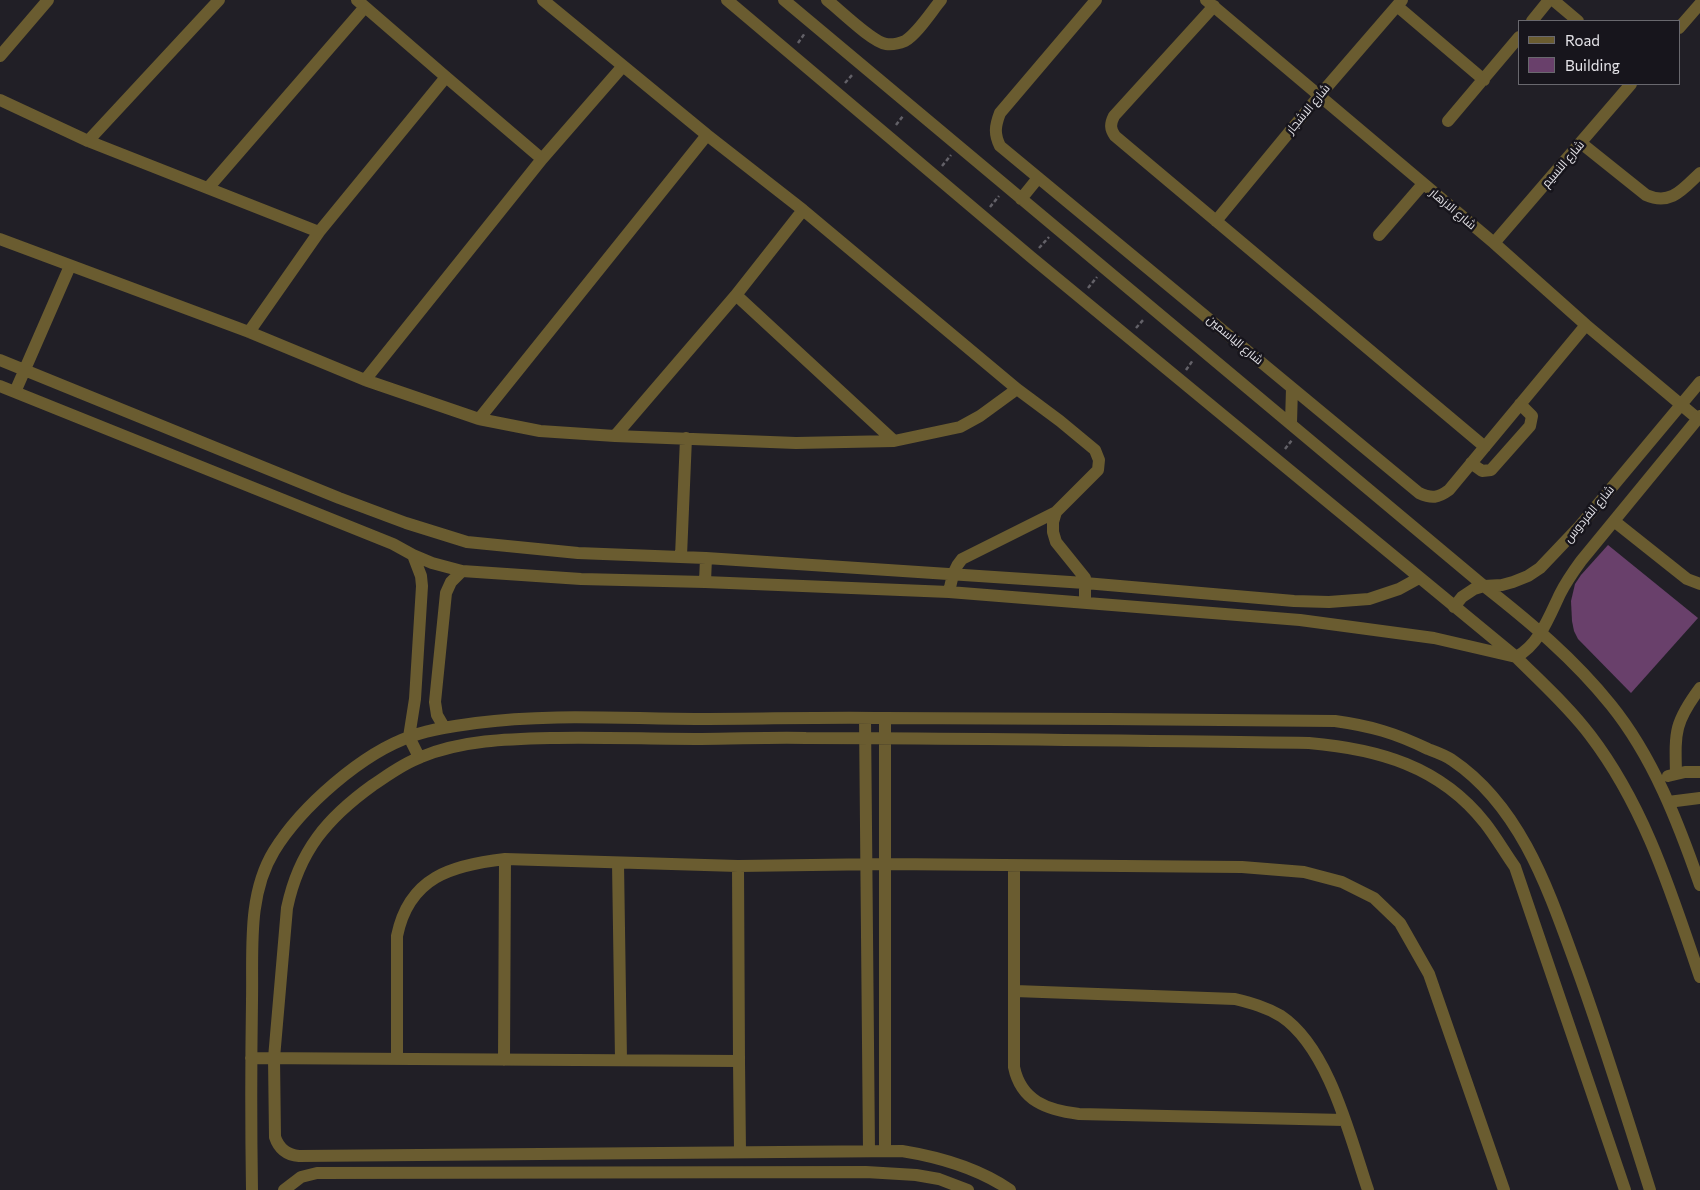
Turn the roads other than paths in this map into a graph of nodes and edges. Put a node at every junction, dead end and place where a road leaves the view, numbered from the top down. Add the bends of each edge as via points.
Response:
1 (48, 0) edge
2 (219, 0) edge
3 (543, 0) edge
4 (727, 0) edge
5 (784, 0) edge
6 (827, 0) edge
7 (941, 0) edge
8 (1096, 0) edge
9 (1551, 0) edge
10 (361, 3) edge
11 (1210, 3) edge
12 (1399, 3) edge
13 (1700, 4) edge
14 (1533, 20) edge
15 (1577, 20) edge
16 (1680, 27) edge
17 (1518, 38) edge
18 (0, 56) edge
19 (623, 66) junction
20 (446, 77) junction
21 (1484, 80) junction
22 (1630, 85) edge
23 (1319, 96) junction
24 (0, 100) edge
25 (1448, 121) dead end
26 (708, 135) junction
27 (88, 141) junction
28 (1581, 142) junction
29 (542, 159) junction
30 (1700, 173) edge
31 (1038, 178) junction
32 (1423, 184) junction
33 (208, 188) junction
34 (1021, 199) junction
35 (803, 210) junction
36 (1216, 221) junction
37 (319, 232) junction
38 (1379, 236) dead end
39 (0, 239) edge
40 (1494, 243) junction
41 (70, 266) junction
42 (736, 295) junction
43 (1586, 325) junction
44 (249, 332) junction
45 (0, 360) edge
46 (24, 369) junction
47 (365, 380) junction
48 (1700, 382) edge
49 (0, 386) edge
50 (1292, 388) junction
51 (1017, 389) junction
52 (16, 392) junction
53 (1520, 404) junction
54 (1681, 405) junction
55 (1699, 417) edge
56 (479, 420) junction
57 (1295, 427) junction
58 (615, 436) junction
59 (686, 438) junction
60 (894, 441) junction
61 (1485, 446) junction
62 (1471, 463) junction
63 (1056, 512) junction
64 (1614, 521) junction
65 (413, 555) junction
66 (681, 556) junction
67 (706, 558) junction
68 (462, 571) junction
69 (953, 574) junction
70 (1419, 578) junction
71 (705, 582) junction
72 (1085, 583) junction
73 (1700, 584) edge
74 (1484, 586) junction
75 (950, 592) junction
76 (1085, 604) junction
77 (1454, 608) junction
78 (1541, 632) junction
79 (1516, 657) junction
80 (1700, 688) edge
81 (865, 718) junction
82 (885, 718) junction
83 (1129, 719) junction
84 (444, 727) junction
85 (409, 737) junction
86 (866, 738) junction
87 (884, 738) junction
88 (1127, 741) junction
89 (419, 757) junction
90 (1700, 772) edge
91 (1676, 774) junction
92 (1657, 779) junction
93 (1700, 798) edge
94 (1668, 802) junction
95 (505, 859) junction
96 (618, 863) junction
97 (885, 864) junction
98 (868, 865) junction
99 (738, 866) junction
100 (1014, 866) junction
101 (1700, 885) edge
102 (1700, 976) edge
103 (1015, 991) junction
104 (251, 1058) junction
105 (274, 1058) junction
106 (397, 1058) junction
107 (504, 1060) junction
108 (621, 1060) junction
109 (739, 1061) junction
110 (1344, 1120) junction
111 (776, 1151) junction
112 (869, 1151) junction
113 (886, 1151) junction
114 (740, 1152) junction
115 (776, 1172) junction
116 (252, 1190) edge
117 (284, 1190) edge
118 (968, 1190) edge
119 (1010, 1190) edge
120 (1368, 1190) edge
121 (1504, 1190) edge
122 (1625, 1190) edge
123 (1650, 1190) edge

1 - 18 street
2 - 27 street
3 - 19 street
4 - 70 street
5 - 34 street
6 - 7 street via 870,35 886,44 896,44 912,35
8 - 31 street, شارع الياسمين via 1000,113 996,122 995,132 1000,146
9 - 14 street
9 - 15 street
10 - 20 street
10 - 33 street
11 - 23 street, شارع الازهار
11 - 36 street via 1114,116 1111,131
12 - 21 street
12 - 23 street, شارع الاشجار
13 - 16 street
17 - 21 street
19 - 26 street
19 - 29 street
20 - 29 street
20 - 37 street
21 - 25 street
22 - 28 street, شارع النسيم
23 - 32 street, شارع الازهار
23 - 36 street, شارع الاشجار
24 - 27 street
26 - 35 street
26 - 56 street
27 - 33 street
28 - 30 street via 1646,196 1654,199 1664,200 1678,194
28 - 40 street, شارع النسيم
29 - 47 street
31 - 34 street
31 - 50 street, شارع الياسمين
32 - 38 street
32 - 40 street, شارع الازهار
33 - 37 street
34 - 57 street
35 - 42 street
35 - 51 street
36 - 61 street
37 - 44 street
39 - 41 street
40 - 43 street, شارع الازهار
41 - 44 street
41 - 46 street
42 - 58 street
42 - 60 street
43 - 53 street, شارع الياسمين
43 - 54 street, شارع الازهار
44 - 47 street
45 - 46 street
46 - 52 street
46 - 66 street via 339,498 467,542 578,553
47 - 56 street
48 - 54 street, شارع الفردوس
49 - 52 street
50 - 57 street
50 - 62 street, شارع الياسمين via 1429,498 1440,497 1449,490
51 - 60 street via 980,416 960,426
51 - 63 street via 1096,450 1098,455 1098,470
52 - 65 street via 393,544
53 - 61 street, شارع الياسمين
53 - 62 street via 1532,416 1530,426 1491,470 1482,471
54 - 55 street, شارع الازهار
54 - 74 street, شارع الفردوس via 1578,528 1540,568 1513,582
55 - 64 street, شارع الفردوس
56 - 58 street via 540,431
57 - 74 street
58 - 59 street
59 - 60 street via 796,443
59 - 66 street
61 - 62 street, شارع الياسمين
63 - 69 street via 969,554 956,566
63 - 72 street via 1053,532 1056,542 1083,574
64 - 73 street via 1687,580
64 - 78 street, شارع الفردوس via 1569,578
65 - 68 street
65 - 85 street via 422,586 415,699
66 - 67 street
67 - 69 street
67 - 71 street
68 - 71 street via 581,580
68 - 84 street via 446,593 435,702 437,715
69 - 72 street
69 - 75 street
70 - 72 street via 1370,599 1329,602
70 - 77 street
71 - 75 street
72 - 76 street
74 - 77 street, شارع الفردوس via 1468,592
74 - 78 street
75 - 76 street
76 - 79 street via 1300,620 1434,638
77 - 79 street
78 - 79 street, شارع الفردوس via 1531,647
78 - 92 street via 1612,706 1639,745
79 - 102 street via 1589,734 1628,794 1665,875
80 - 91 street via 1677,727
81 - 82 street
81 - 84 street via 570,717 506,719
81 - 86 street
82 - 83 street
82 - 87 street
83 - 88 street
83 - 123 street via 1362,724 1391,732 1452,759 1478,782 1518,829 1541,875 1589,1002
84 - 85 street
85 - 89 street
85 - 104 street via 374,755 338,781 311,805 274,850 258,895 254,920
86 - 87 street
86 - 89 street via 524,738 486,741
86 - 98 street
87 - 88 street
87 - 97 street
88 - 122 street via 1345,746 1410,765 1435,778 1460,797 1485,823 1515,867
89 - 105 street via 352,800 328,823 299,867 287,908
90 - 91 street
91 - 92 street
92 - 94 street
93 - 94 street
94 - 101 street
95 - 96 street
95 - 106 street via 450,870 430,881 406,909 397,936
95 - 107 street
96 - 99 street
96 - 108 street
97 - 98 street
97 - 100 street
97 - 113 street
98 - 99 street
98 - 112 street
99 - 109 street
100 - 103 street
100 - 121 street via 1242,867 1304,872 1342,882 1374,898 1400,923 1429,974
103 - 110 street via 1234,999 1259,1005 1282,1017 1319,1058
103 - 110 street via 1014,1067 1017,1081 1033,1099 1061,1112
104 - 105 street
104 - 116 street
105 - 106 street
105 - 114 street via 275,1137 281,1149 292,1155
106 - 107 street
107 - 108 street
108 - 109 street
109 - 114 street
110 - 120 street
111 - 112 street
111 - 114 street
111 - 115 street
112 - 113 street
113 - 119 street via 944,1160
115 - 117 street via 317,1173 301,1176
115 - 118 street via 896,1173 939,1179

